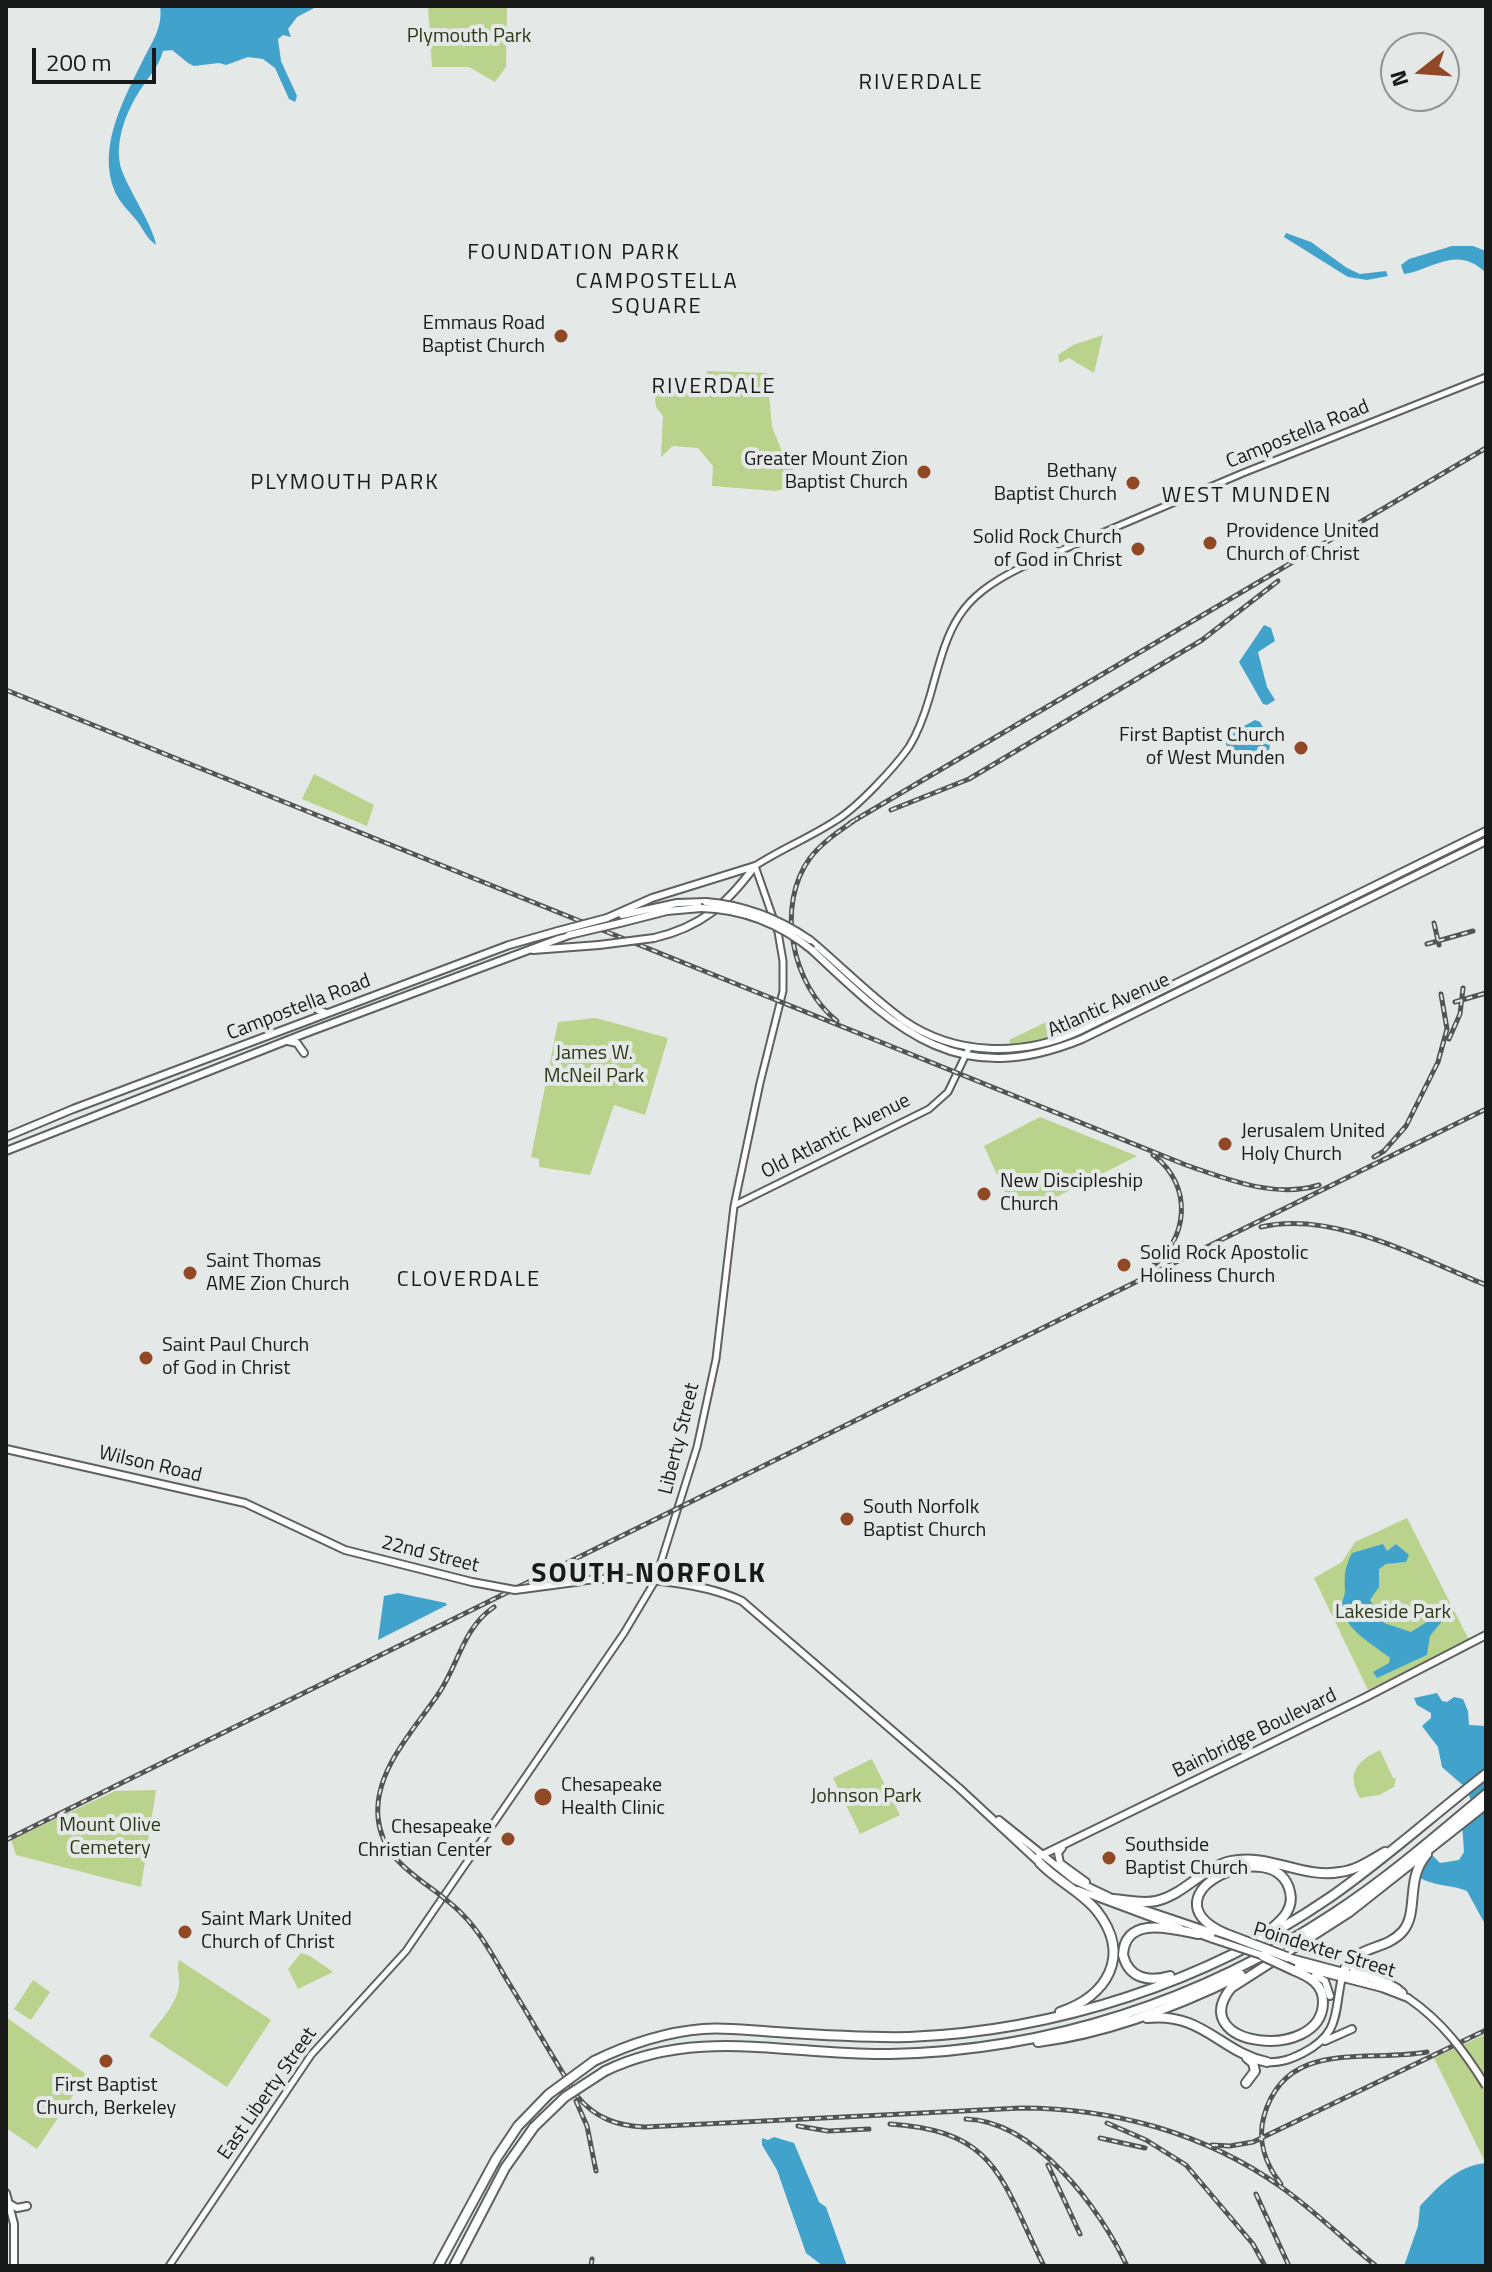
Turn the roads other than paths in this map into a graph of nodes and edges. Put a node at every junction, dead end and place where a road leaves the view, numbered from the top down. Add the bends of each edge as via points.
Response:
1 (1486, 377) edge
2 (1486, 831) edge
3 (1486, 841) edge
4 (755, 866) junction
5 (704, 905) junction
6 (607, 918) junction
7 (521, 951) junction
8 (312, 1002) dead end
9 (330, 1013) junction
10 (284, 1041) junction
11 (967, 1052) junction
12 (304, 1053) dead end
13 (6, 1137) edge
14 (6, 1151) edge
15 (734, 1206) junction
16 (6, 1449) edge
17 (284, 1521) joint
18 (655, 1581) junction
19 (575, 1582) joint
20 (1486, 1635) edge
21 (1486, 1774) edge
22 (1486, 1794) edge
23 (1486, 1804) edge
24 (1455, 1825) junction
25 (1437, 1839) junction
26 (1403, 1842) junction
27 (1064, 1846) junction
28 (1040, 1859) junction
29 (1396, 1870) junction
30 (1113, 1899) junction
31 (1198, 1934) junction
32 (1219, 1936) junction
33 (406, 1951) joint
34 (1235, 1952) junction
35 (1357, 1955) junction
36 (1263, 1956) junction
37 (1285, 1957) junction
38 (1205, 1966) junction
39 (1295, 1968) junction
40 (1342, 1976) junction
41 (1360, 1983) junction
42 (1330, 1996) dead end
43 (1405, 1996) junction
44 (1337, 2015) junction
45 (1027, 2023) junction
46 (1107, 2027) junction
47 (1352, 2029) dead end
48 (1217, 2037) junction
49 (1318, 2044) junction
50 (976, 2048) junction
51 (1272, 2063) joint
52 (1246, 2083) dead end
53 (1486, 2086) edge
54 (6, 2193) edge
55 (10, 2204) junction
56 (27, 2206) dead end
57 (14, 2266) edge
58 (169, 2266) edge
59 (438, 2266) edge
60 (454, 2266) edge

1 - 4 main road, Campostella Road via 1243,473 1015,570 989,586 951,627 908,748 839,819
2 - 11 main road, Atlantic Avenue via 1061,1039
3 - 11 main road, Atlantic Avenue via 1082,1039 1028,1055 987,1057
4 - 6 main road
4 - 7 main road, bridge via 712,914 683,930 654,938
4 - 15 main road, Liberty Street via 775,922 784,980
5 - 6 main road, Atlantic Avenue via 677,903
5 - 7 main road, Atlantic Avenue, bridge
5 - 11 main road, Atlantic Avenue, bridge via 764,921 790,934 903,1029 933,1045
5 - 11 main road, Atlantic Avenue, bridge via 768,916 810,940 906,1022
6 - 9 main road, Campostella Road, bridge via 509,945
7 - 10 main road, Campostella Road
8 - 9 main road
9 - 13 main road, Campostella Road
10 - 12 main road via 297,1043
10 - 14 main road, Campostella Road
11 - 15 main road, Old Atlantic Avenue via 948,1092 929,1109
15 - 18 main road, Liberty Street via 707,1405
16 - 17 main road, Wilson Road via 245,1503
17 - 19 main road, 22nd Street, bridge via 345,1550 472,1582 515,1590
18 - 19 main road, Poindexter Street via 614,1577
18 - 28 main road, Poindexter Street via 742,1601
18 - 33 main road, Liberty Street
20 - 27 main road, Bainbridge Boulevard
21 - 26 highway
22 - 24 highway
23 - 24 highway
24 - 25 highway
25 - 29 highway
25 - 35 highway via 1413,1882 1406,1927 1395,1939
26 - 30 highway via 1342,1872 1244,1859 1217,1866 1162,1899
26 - 34 highway via 1327,1900
27 - 28 main road, Bainbridge Boulevard
27 - 30 main road via 1058,1856 1063,1866
28 - 30 main road, Poindexter Street
28 - 31 main road, Poindexter Street via 1079,1890
28 - 45 highway via 1053,1877 1098,1912 1111,1938 1113,1962 1105,1984 1089,1999
29 - 37 highway via 1348,1913
29 - 50 highway via 1278,1948 1188,1992 1081,2027
30 - 32 main road, Poindexter Street
31 - 32 main road, Poindexter Street
31 - 38 highway via 1143,1928 1127,1939 1123,1958 1131,1972 1146,1979
32 - 34 highway via 1200,1909 1201,1892 1209,1880 1250,1867 1284,1879 1291,1895 1288,1912
32 - 36 main road, Poindexter Street, bridge
32 - 37 highway, bridge
33 - 58 main road, East Liberty Street via 311,2055
34 - 38 highway
35 - 40 highway
35 - 43 highway via 1357,1972 1387,1982
36 - 37 main road, Poindexter Street, bridge
36 - 39 highway, bridge
37 - 39 main road, Poindexter Street, bridge
37 - 39 highway via 1231,1988 1222,2008 1229,2029 1246,2039 1269,2041 1294,2036 1314,2024 1322,2011 1321,1992
37 - 40 main road, Poindexter Street
37 - 46 highway
38 - 45 highway via 1113,2002
39 - 40 main road, Poindexter Street
39 - 42 main road via 1323,1980
40 - 41 main road, Poindexter Street
40 - 43 main road, Poindexter Street via 1376,1981
40 - 44 main road
41 - 43 main road, Poindexter Street
41 - 44 main road via 1345,1988
43 - 53 main road, bridge via 1451,2034
44 - 49 main road
45 - 59 highway, bridge via 886,2037 705,2029 647,2039 594,2061 560,2084 518,2126
46 - 48 highway via 1166,2017 1193,2023
46 - 50 highway via 1056,2040
47 - 49 main road
48 - 51 highway
48 - 52 highway via 1253,2063 1255,2071
49 - 51 main road
50 - 60 highway, bridge via 869,2054 699,2045 658,2051 605,2071 565,2097 534,2127 505,2168
54 - 55 main road
55 - 56 main road
55 - 57 main road

